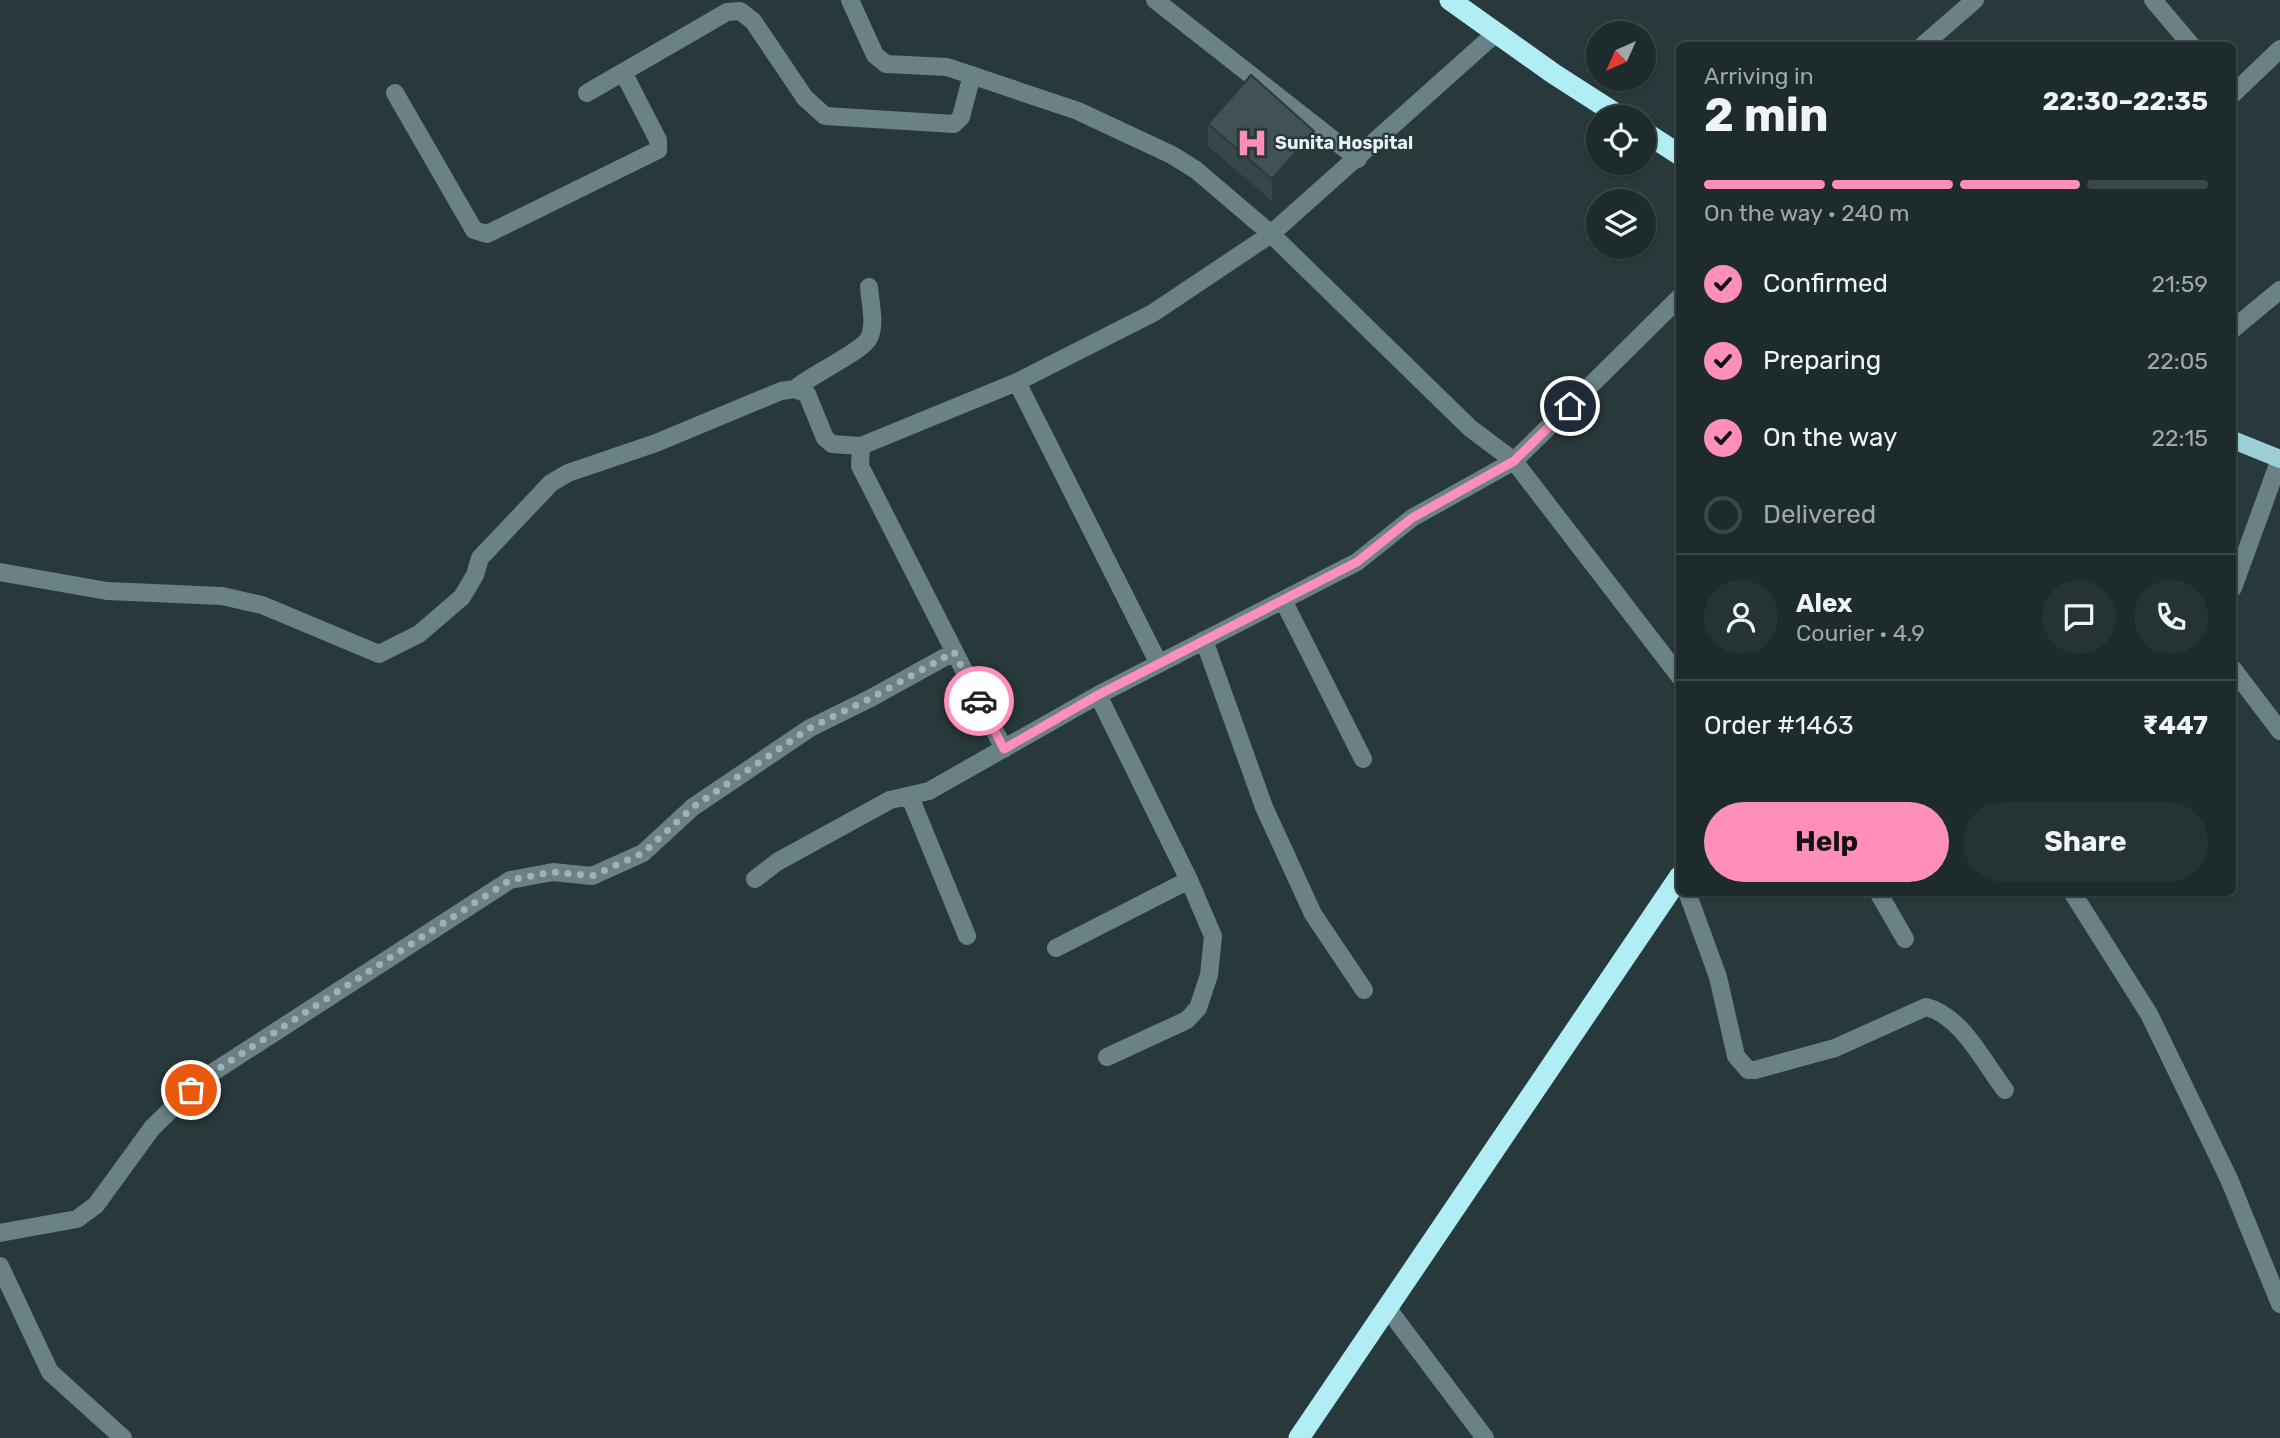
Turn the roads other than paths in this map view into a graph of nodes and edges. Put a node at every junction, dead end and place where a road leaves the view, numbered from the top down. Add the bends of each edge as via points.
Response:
1 (850, 0) edge
2 (1155, 0) edge
3 (1450, 0) edge
4 (1975, 0) edge
5 (2152, 0) edge
6 (1496, 33) junction
7 (1927, 42) edge
8 (2189, 42) edge
9 (2280, 50) edge
10 (623, 72) junction
11 (972, 75) junction
12 (2236, 91) edge
13 (395, 93) dead end
14 (587, 93) dead end
15 (1603, 105) edge
16 (1656, 139) edge
17 (1676, 152) edge
18 (1358, 159) junction
19 (1271, 234) junction
20 (869, 287) dead end
21 (2280, 290) edge
22 (1676, 301) edge
23 (2236, 327) edge
24 (1017, 382) junction
25 (795, 389) junction
26 (2236, 441) edge
27 (860, 446) junction
28 (2280, 459) edge
29 (1514, 461) junction
30 (0, 572) edge
31 (2236, 580) edge
32 (1284, 602) junction
33 (1204, 640) junction
34 (954, 652) junction
35 (1159, 664) junction
36 (1676, 672) edge
37 (2236, 674) edge
38 (1098, 695) junction
39 (2280, 730) edge
40 (1004, 749) junction
41 (1363, 759) dead end
42 (910, 797) junction
43 (755, 878) dead end
44 (1189, 880) junction
45 (1676, 882) edge
46 (1688, 896) edge
47 (1880, 896) edge
48 (2075, 896) edge
49 (967, 936) dead end
50 (1905, 939) dead end
51 (1056, 948) dead end
52 (1364, 990) dead end
53 (1107, 1057) dead end
54 (2005, 1090) dead end
55 (0, 1233) edge
56 (0, 1266) edge
57 (2280, 1304) edge
58 (1388, 1309) junction
59 (123, 1438) edge
60 (1299, 1438) edge
61 (1485, 1438) edge

1 - 11 street via 881,61 947,67
2 - 18 street
3 - 6 highway
4 - 7 street
5 - 8 street
6 - 15 highway
6 - 18 street
9 - 12 street
10 - 11 street via 727,12 740,10 753,21 805,98 825,116 954,124 961,117
10 - 13 street via 658,140 658,149 487,234 474,230
10 - 14 street
11 - 19 street via 1078,111 1172,155
16 - 17 highway
18 - 19 street
19 - 24 street via 1153,313
19 - 29 street via 1470,428
20 - 25 street via 869,338
21 - 23 street
22 - 29 street
24 - 27 street
24 - 35 street
25 - 27 street via 807,394 825,438 832,444
25 - 30 street via 551,483 480,558 462,597 419,634 379,654 262,605 222,597 107,591
26 - 28 main road
27 - 34 street via 860,466
28 - 31 street
29 - 32 street via 1412,518 1368,555
29 - 36 street
32 - 33 street
32 - 41 street
33 - 35 street
33 - 52 street via 1264,807 1313,914
34 - 40 street
34 - 55 street via 810,728 693,807 643,853 592,876 553,872 510,880 201,1080 152,1128 87,1213 77,1219
35 - 38 street
37 - 39 street
38 - 40 street
38 - 44 street
40 - 42 street
42 - 43 street via 890,800
42 - 49 street
44 - 51 street
44 - 53 street via 1213,936 1209,975 1198,1007 1186,1020
45 - 58 highway
46 - 54 street via 1717,976 1737,1056 1748,1070 1835,1048 1926,1007 1938,1010 1956,1025
47 - 50 street
48 - 57 street via 2149,1014 2229,1179
56 - 59 street via 50,1371
58 - 60 highway
58 - 61 street

